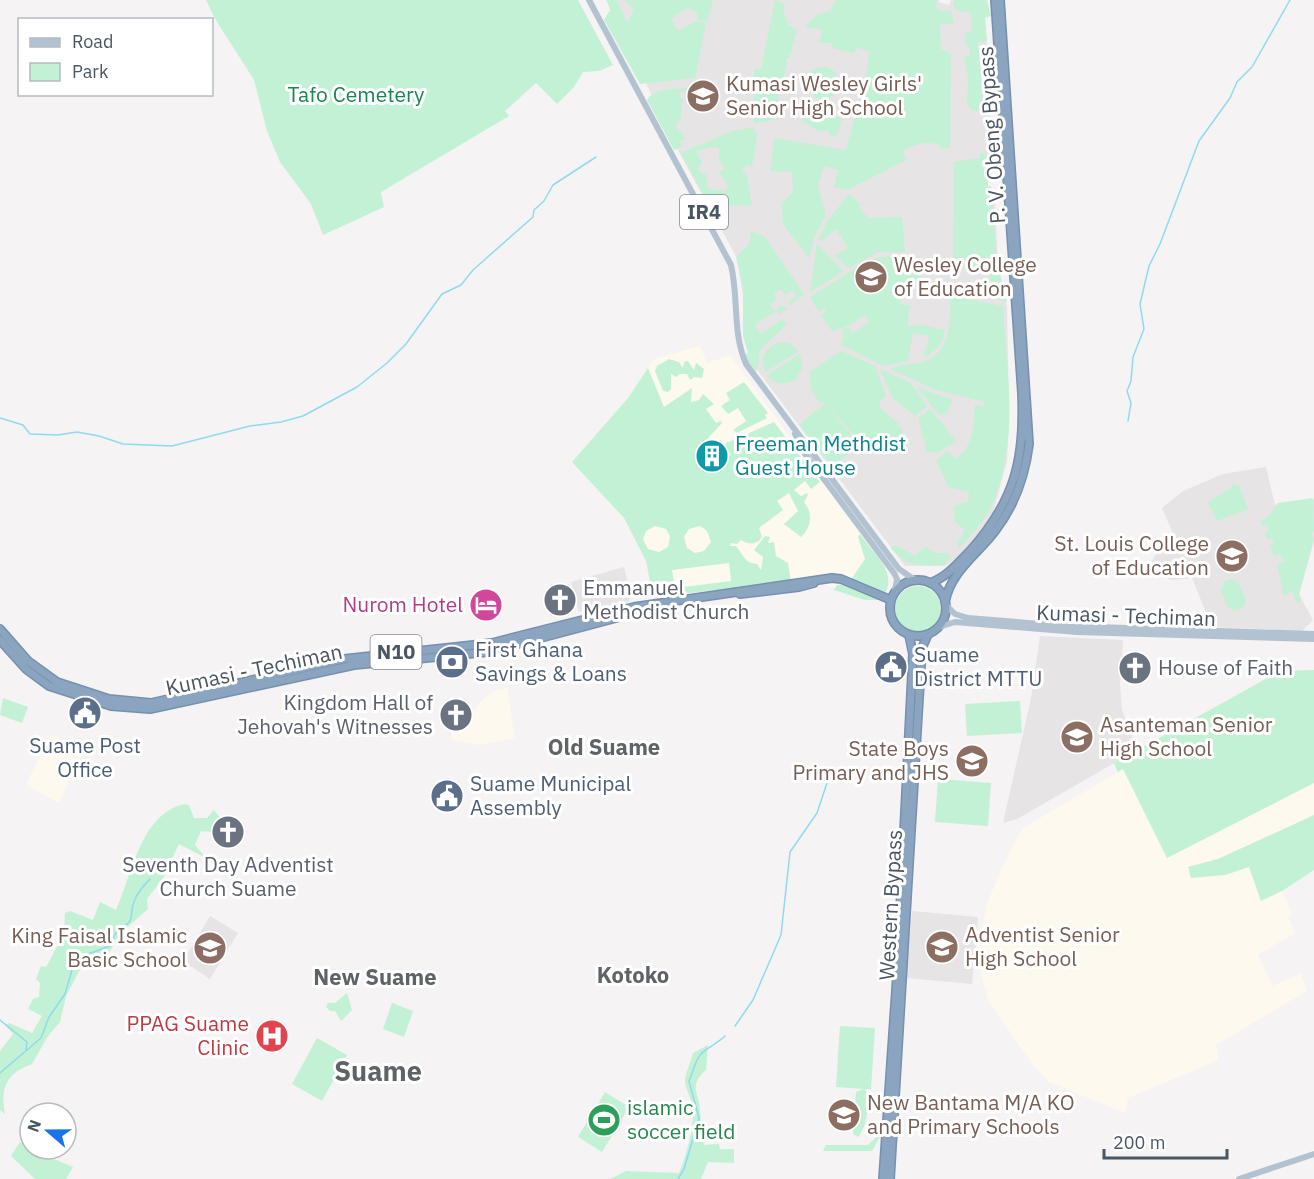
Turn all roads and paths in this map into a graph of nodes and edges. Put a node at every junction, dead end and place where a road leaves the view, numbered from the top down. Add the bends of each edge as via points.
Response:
1 (589, 0) edge
2 (995, 0) edge
3 (1000, 0) edge
4 (1015, 270) junction
5 (792, 428) junction
6 (915, 580) junction
7 (816, 581) junction
8 (930, 583) junction
9 (895, 591) junction
10 (891, 600) junction
11 (946, 604) junction
12 (939, 627) junction
13 (0, 629) edge
14 (928, 634) junction
15 (1314, 634) edge
16 (909, 635) junction
17 (1314, 639) edge
18 (0, 640) edge
19 (912, 776) junction
20 (1314, 1154) edge
21 (883, 1179) edge
22 (890, 1179) edge
23 (1239, 1179) edge

1 - 5 main road, IR4 via 720,242 734,280 735,323 741,351 758,383
2 - 4 highway, P. V. Obeng Bypass
3 - 4 highway, P. V. Obeng Bypass
4 - 8 highway, P. V. Obeng Bypass via 1023,410 1018,470 1011,493 988,531 942,579
4 - 11 highway, P. V. Obeng Bypass via 1030,426 1027,458 1010,509 952,580
5 - 6 main road, IR4 via 899,568
5 - 9 main road, IR4 via 798,443 894,573
6 - 8 highway
6 - 9 highway
7 - 10 highway, N10 via 841,579
7 - 13 highway, N10 via 642,605 485,644 344,659 135,704 57,682 28,661
7 - 18 highway, Kumasi - Techiman / N10 via 799,587 668,604 488,652 354,665 150,709 111,706 49,686 26,669
8 - 11 highway
9 - 10 highway
10 - 16 highway via 894,622
11 - 12 highway
11 - 15 main road, Kumasi - Techiman via 955,614 968,618 1051,625
12 - 14 highway
12 - 17 main road, Kumasi - Techiman via 955,622 1077,632
14 - 16 highway
14 - 19 highway, Western Bypass via 922,648
16 - 19 highway, Western Bypass via 913,654
19 - 21 highway, Western Bypass
19 - 22 highway, Western Bypass
20 - 23 main road

